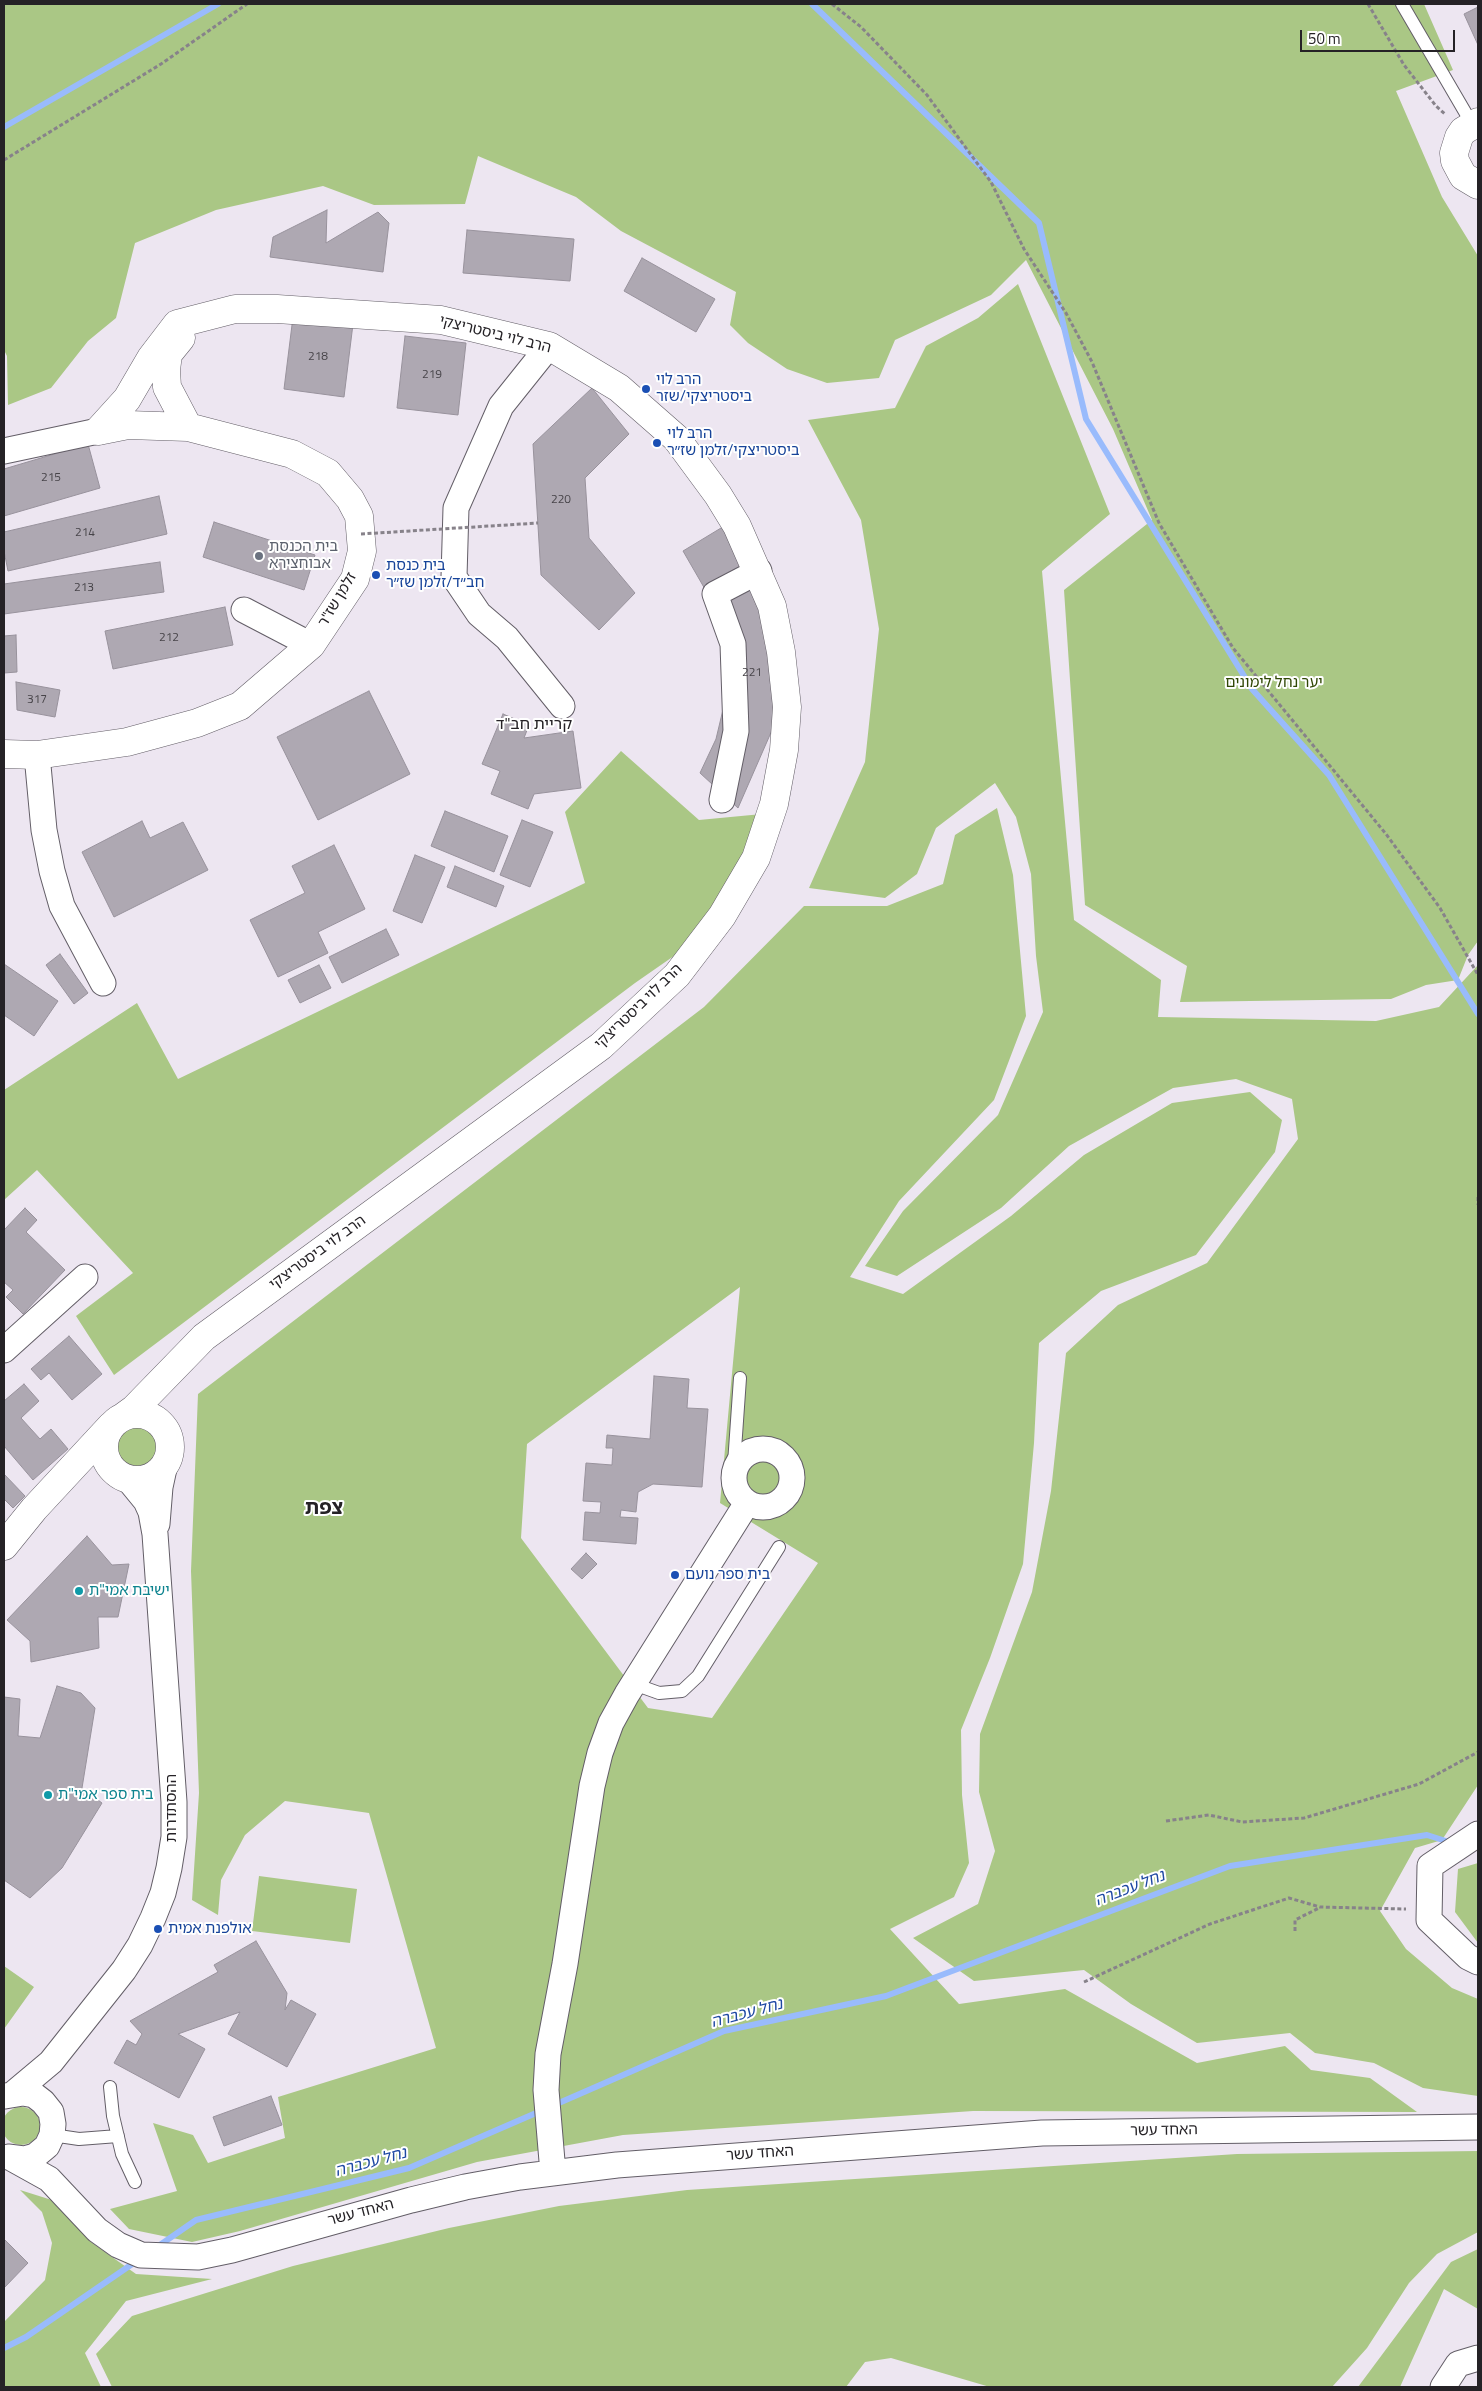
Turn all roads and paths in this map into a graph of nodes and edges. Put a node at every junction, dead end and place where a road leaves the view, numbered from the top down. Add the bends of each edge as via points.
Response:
1 (247, 4) edge
2 (832, 4) edge
3 (1368, 4) edge
4 (1402, 4) edge
5 (1471, 126) edge
6 (4, 160) edge
7 (1478, 185) edge
8 (196, 319) junction
9 (549, 346) junction
10 (188, 427) junction
11 (98, 431) junction
12 (4, 451) edge
13 (538, 523) dead end
14 (361, 534) junction
15 (759, 571) junction
16 (244, 610) dead end
17 (311, 645) junction
18 (562, 706) dead end
19 (4, 754) edge
20 (37, 755) junction
21 (722, 800) dead end
22 (1478, 974) edge
23 (103, 983) dead end
24 (1478, 1197) edge
25 (1478, 1205) edge
26 (85, 1277) dead end
27 (196, 1345) junction
28 (4, 1350) edge
29 (740, 1378) dead end
30 (119, 1420) junction
31 (167, 1453) junction
32 (119, 1474) junction
33 (733, 1478) junction
34 (52, 1491) junction
35 (747, 1503) junction
36 (4, 1546) edge
37 (156, 1546) junction
38 (779, 1547) dead end
39 (634, 1684) junction
40 (1478, 1752) edge
41 (1166, 1821) dead end
42 (1477, 1833) edge
43 (1320, 1907) junction
44 (1429, 1909) junction
45 (1295, 1931) dead end
46 (1478, 1962) edge
47 (1084, 1982) dead end
48 (69, 2041) junction
49 (110, 2087) dead end
50 (9, 2095) edge
51 (51, 2124) junction
52 (1478, 2127) edge
53 (118, 2136) junction
54 (7, 2156) edge
55 (553, 2173) junction
56 (135, 2182) dead end
57 (72, 2202) junction
58 (1478, 2358) edge
59 (1444, 2387) edge

1 - 6 path via 161,64
2 - 22 path via 861,27 927,95 991,182 1024,249 1066,313 1092,362 1159,524 1233,648 1386,834 1440,908
3 - 5 path via 1404,65 1436,106
4 - 5 lane
5 - 7 street via 1456,145 1455,161 1462,176
8 - 9 street, הרב לוי ביסטריצקי via 235,309 277,309 441,320
8 - 10 street via 168,354 166,370 167,387
8 - 11 street, הרב לוי ביסטריצקי via 177,324 151,358 127,399
9 - 15 street, הרב לוי ביסטריצקי via 619,388 676,438 723,503
9 - 18 street via 502,406 456,508 454,577 479,614 507,638
10 - 11 street, זלמן שז"ר via 128,425
10 - 14 street, זלמן שז"ר via 292,454 328,474 350,499 359,516
11 - 12 street, זלמן שז"ר
13 - 14 path, bridge
14 - 17 street, זלמן שז"ר via 362,551 355,579
15 - 21 street via 715,594 733,644 736,731
15 - 27 street, הרב לוי ביסטריצקי via 772,606 781,652 787,707 784,750 774,804 756,858 722,916 677,975 601,1046
16 - 17 street
17 - 20 street, זלמן שז"ר via 240,706 197,724 128,742
19 - 20 street, זלמן שז"ר
20 - 23 street via 44,830 62,906
24 - 25 path
26 - 28 street
27 - 30 street, הרב לוי ביסטריצקי
27 - 31 street, הרב לוי ביסטריצקי via 182,1364 169,1397
29 - 33 lane
30 - 31 street via 137,1414 147,1416 163,1427
30 - 32 street via 108,1432 103,1447 105,1458
30 - 34 street, הרב לוי ביסטריצקי
31 - 32 street via 151,1477 140,1480
31 - 37 street, ההסתדרות via 158,1505
32 - 34 street via 84,1472
32 - 37 street, ההסתדרות via 146,1501 152,1512
33 - 35 street via 740,1497
33 - 35 street via 740,1459 748,1452 767,1448 785,1458 792,1471 792,1482 783,1500 766,1508
34 - 36 street
35 - 39 street
37 - 48 street, ההסתדרות via 174,1802 174,1837 169,1868 163,1893 140,1945
38 - 39 lane via 698,1676 682,1691 660,1693
39 - 55 street via 611,1723 592,1786 548,2054 546,2090
40 - 41 path via 1419,1784 1304,1818 1242,1822 1209,1815
42 - 44 street via 1430,1866
43 - 44 path
43 - 45 path via 1295,1920
43 - 47 path via 1289,1898 1210,1924
44 - 46 street via 1429,1920 1468,1957
48 - 50 street, ההסתדרות via 50,2062
48 - 51 street, ההסתדרות via 54,2078
49 - 53 lane
50 - 51 street via 34,2095 43,2102
51 - 53 lane via 79,2139
51 - 54 street via 47,2146 36,2156 24,2159
51 - 57 street, האחד עשר via 58,2167
52 - 55 street, האחד עשר via 1042,2133 617,2165
53 - 56 lane
54 - 57 street, האחד עשר via 49,2178
55 - 57 street, האחד עשר via 465,2187 198,2257 141,2255 118,2245 97,2230
58 - 59 street via 1458,2364

